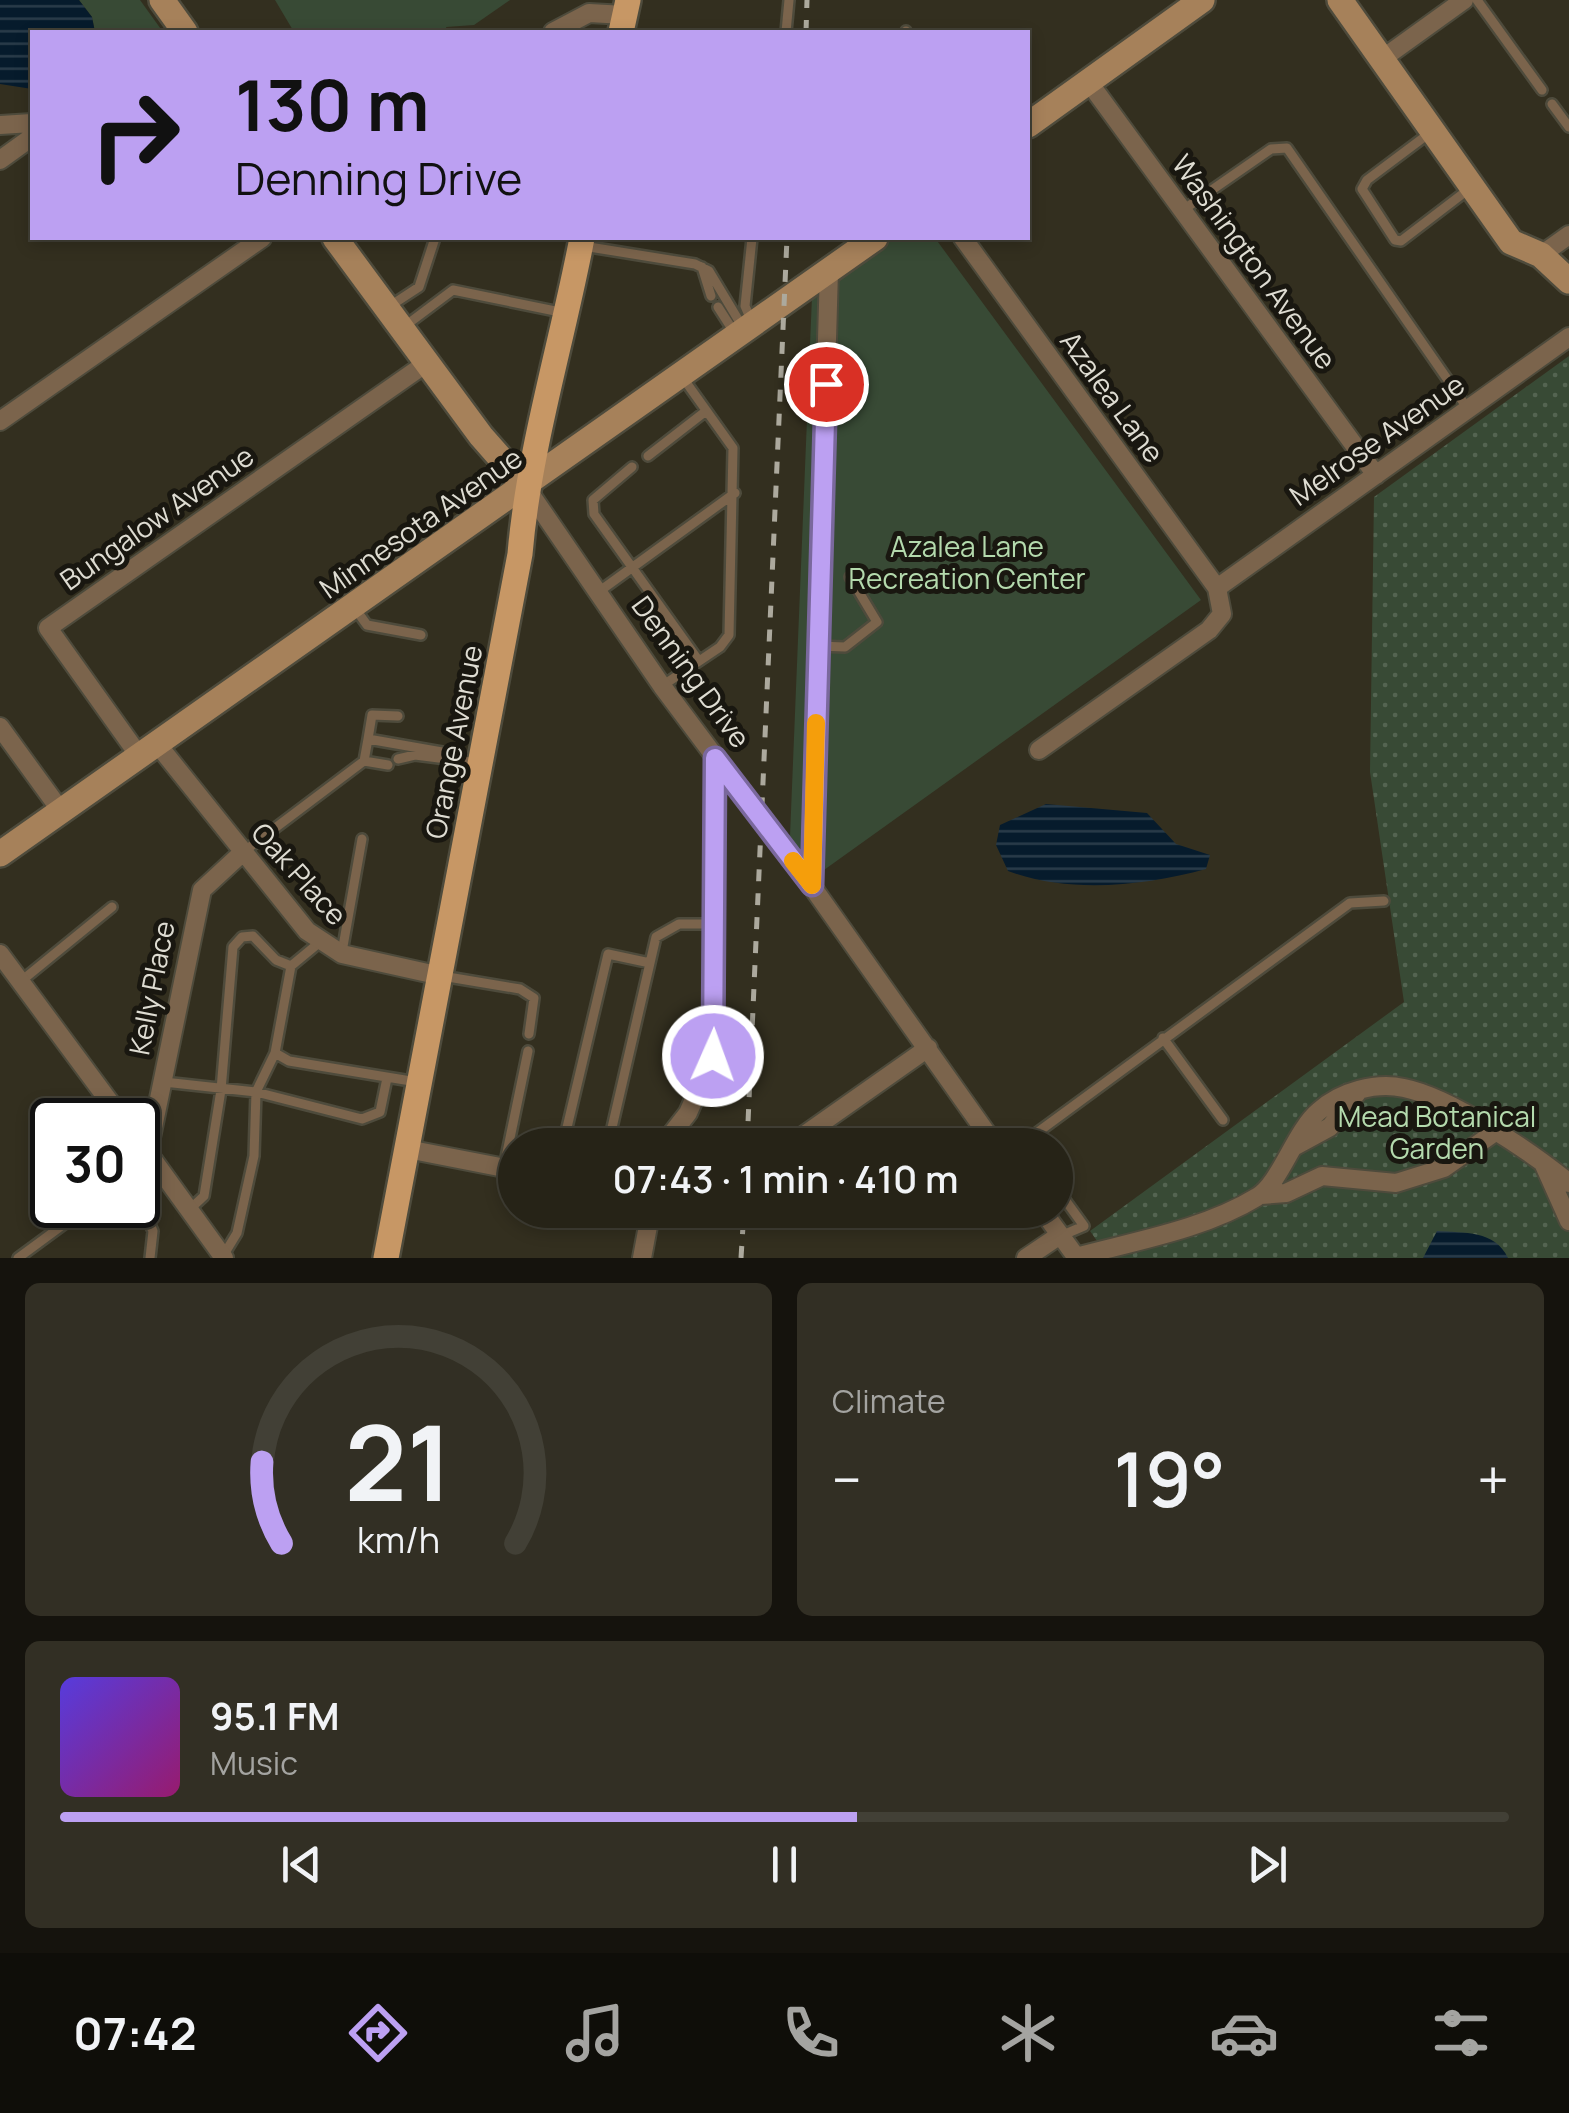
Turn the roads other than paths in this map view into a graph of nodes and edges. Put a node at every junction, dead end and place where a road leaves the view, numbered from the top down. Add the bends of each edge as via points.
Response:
1 (162, 0) edge
2 (788, 0) edge
3 (1202, 0) edge
4 (1340, 0) edge
5 (1464, 0) edge
6 (1476, 0) edge
7 (625, 16) edge
8 (183, 30) edge
9 (557, 30) edge
10 (786, 30) edge
11 (1382, 59) junction
12 (1088, 81) junction
13 (1542, 90) dead end
14 (1552, 104) dead end
15 (30, 123) edge
16 (1030, 124) edge
17 (0, 125) edge
18 (1569, 127) edge
19 (1431, 132) junction
20 (30, 138) edge
21 (0, 145) edge
22 (0, 159) edge
23 (1469, 189) junction
24 (1183, 210) junction
25 (1569, 235) edge
26 (259, 240) edge
27 (337, 240) edge
28 (435, 240) edge
29 (752, 240) edge
30 (871, 240) edge
31 (964, 240) edge
32 (581, 241) edge
33 (1541, 256) junction
34 (702, 267) junction
35 (829, 272) junction
36 (1569, 280) edge
37 (711, 296) dead end
38 (718, 307) dead end
39 (567, 314) junction
40 (396, 318) junction
41 (744, 329) junction
42 (1569, 337) edge
43 (428, 362) junction
44 (680, 374) junction
45 (1468, 409) junction
46 (706, 411) junction
47 (0, 421) edge
48 (648, 456) dead end
49 (632, 467) dead end
50 (1376, 475) junction
51 (526, 486) junction
52 (734, 494) junction
53 (633, 567) junction
54 (850, 577) dead end
55 (1217, 588) junction
56 (597, 593) junction
57 (354, 607) junction
58 (421, 636) dead end
59 (818, 646) junction
60 (699, 661) junction
61 (662, 686) junction
62 (398, 716) dead end
63 (0, 727) edge
64 (368, 738) junction
65 (1039, 750) dead end
66 (149, 751) junction
67 (446, 757) junction
68 (715, 758) junction
69 (398, 759) dead end
70 (364, 761) junction
71 (388, 764) dead end
72 (481, 764) junction
73 (61, 811) junction
74 (362, 839) dead end
75 (242, 853) junction
76 (0, 854) edge
77 (812, 885) junction
78 (1384, 901) dead end
79 (112, 908) dead end
80 (716, 924) junction
81 (320, 942) junction
82 (0, 954) edge
83 (342, 954) junction
84 (650, 963) junction
85 (291, 966) junction
86 (440, 976) junction
87 (20, 982) junction
88 (529, 1034) dead end
89 (1163, 1038) junction
90 (928, 1048) junction
91 (528, 1050) dead end
92 (275, 1053) junction
93 (387, 1078) junction
94 (162, 1082) junction
95 (420, 1082) junction
96 (221, 1090) junction
97 (256, 1092) junction
98 (107, 1098) edge
99 (157, 1098) edge
100 (1223, 1120) dead end
101 (516, 1128) edge
102 (567, 1128) edge
103 (609, 1128) edge
104 (676, 1128) edge
105 (814, 1128) edge
106 (983, 1128) edge
107 (1043, 1128) edge
108 (1495, 1132) junction
109 (407, 1149) junction
110 (1542, 1160) junction
111 (498, 1167) edge
112 (160, 1173) edge
113 (1569, 1183) edge
114 (1261, 1196) junction
115 (190, 1209) junction
116 (1073, 1211) edge
117 (1569, 1221) edge
118 (59, 1228) edge
119 (152, 1228) edge
120 (648, 1228) edge
121 (1055, 1228) edge
122 (1060, 1235) junction
123 (223, 1257) edge
124 (392, 1257) edge
125 (18, 1258) edge
126 (150, 1258) edge
127 (642, 1258) edge
128 (1026, 1258) edge
129 (1076, 1258) edge

1 - 8 street
2 - 10 lane
3 - 12 street
4 - 11 street
5 - 11 street
6 - 13 lane
7 - 9 street via 589,13
11 - 19 street
12 - 16 street
12 - 24 street, Washington Avenue
14 - 18 lane
15 - 17 street
19 - 23 street
19 - 23 lane via 1367,180 1362,190 1378,218 1401,241
20 - 22 street
21 - 22 street
23 - 33 street via 1510,242
24 - 45 lane via 1271,149 1287,148
24 - 50 street, Washington Avenue
25 - 33 street
26 - 47 street
27 - 40 street, Denning Drive
28 - 40 lane via 419,287
29 - 41 lane
30 - 35 street, Minnesota Avenue
31 - 55 street, Azalea Lane
32 - 34 lane
32 - 39 main road, Orange Avenue
33 - 36 street
34 - 37 lane
34 - 41 lane
35 - 41 street, Minnesota Avenue
35 - 59 street
38 - 41 lane
39 - 40 lane via 454,290
39 - 51 main road, Orange Avenue
40 - 43 street, Denning Drive
41 - 44 street, Minnesota Avenue
42 - 45 street, Melrose Avenue
43 - 51 street, Denning Drive
43 - 66 street, Bungalow Avenue via 48,628
44 - 46 lane
44 - 51 street, Minnesota Avenue
45 - 50 street, Melrose Avenue
46 - 48 lane
46 - 52 lane via 733,448
49 - 53 lane via 593,500 594,514
50 - 55 street, Melrose Avenue
51 - 56 street, Denning Drive
51 - 57 street, Minnesota Avenue
51 - 72 main road, Orange Avenue
52 - 53 lane
52 - 60 lane via 728,635
53 - 56 lane
53 - 60 lane
54 - 59 lane via 877,622 844,648
55 - 65 street via 1222,614 1209,630
56 - 61 street, Denning Drive
57 - 58 lane via 367,625
57 - 66 street, Minnesota Avenue
59 - 77 street
60 - 61 lane
61 - 68 street, Denning Drive
62 - 64 lane via 372,715
63 - 73 street
64 - 67 lane
64 - 70 lane
66 - 73 street, Minnesota Avenue
66 - 75 street, Oak Place
67 - 69 lane
67 - 72 lane
68 - 77 street, Denning Drive
68 - 80 street
70 - 71 lane
70 - 75 lane
72 - 86 main road, Orange Avenue
73 - 76 street, Minnesota Avenue
74 - 83 lane
75 - 81 street, Oak Place
75 - 94 street, Kelly Place via 202,890
77 - 90 street, Denning Drive
78 - 89 lane via 1350,903
79 - 87 lane
80 - 84 lane via 679,924 656,937
80 - 104 street via 713,1056
81 - 83 street, Oak Place
81 - 85 lane
82 - 87 street
83 - 86 street, Oak Place
84 - 102 lane via 608,954
84 - 103 lane
85 - 92 lane
85 - 96 lane via 253,936 233,947
86 - 88 lane via 534,998
86 - 95 main road, Orange Avenue
87 - 98 street
89 - 100 lane
89 - 107 lane
90 - 105 street
90 - 106 street, Denning Drive
91 - 101 lane
92 - 93 lane
92 - 97 lane
93 - 95 lane
93 - 97 lane via 373,1118
94 - 96 lane
94 - 99 street, Kelly Place
95 - 109 main road, Orange Avenue
96 - 97 lane
96 - 115 lane via 204,1196
97 - 123 lane via 254,1156 238,1234
108 - 110 street
108 - 114 street via 1444,1168 1396,1184 1322,1176 1286,1194
108 - 114 street via 1405,1088 1361,1088 1319,1110
109 - 111 street
109 - 124 main road, Orange Avenue
110 - 113 street
110 - 117 street
112 - 115 street
114 - 129 street via 1212,1218
115 - 123 street
116 - 122 lane via 1084,1226
118 - 125 lane
119 - 126 lane
120 - 127 street
121 - 122 street
122 - 128 street
122 - 129 street

